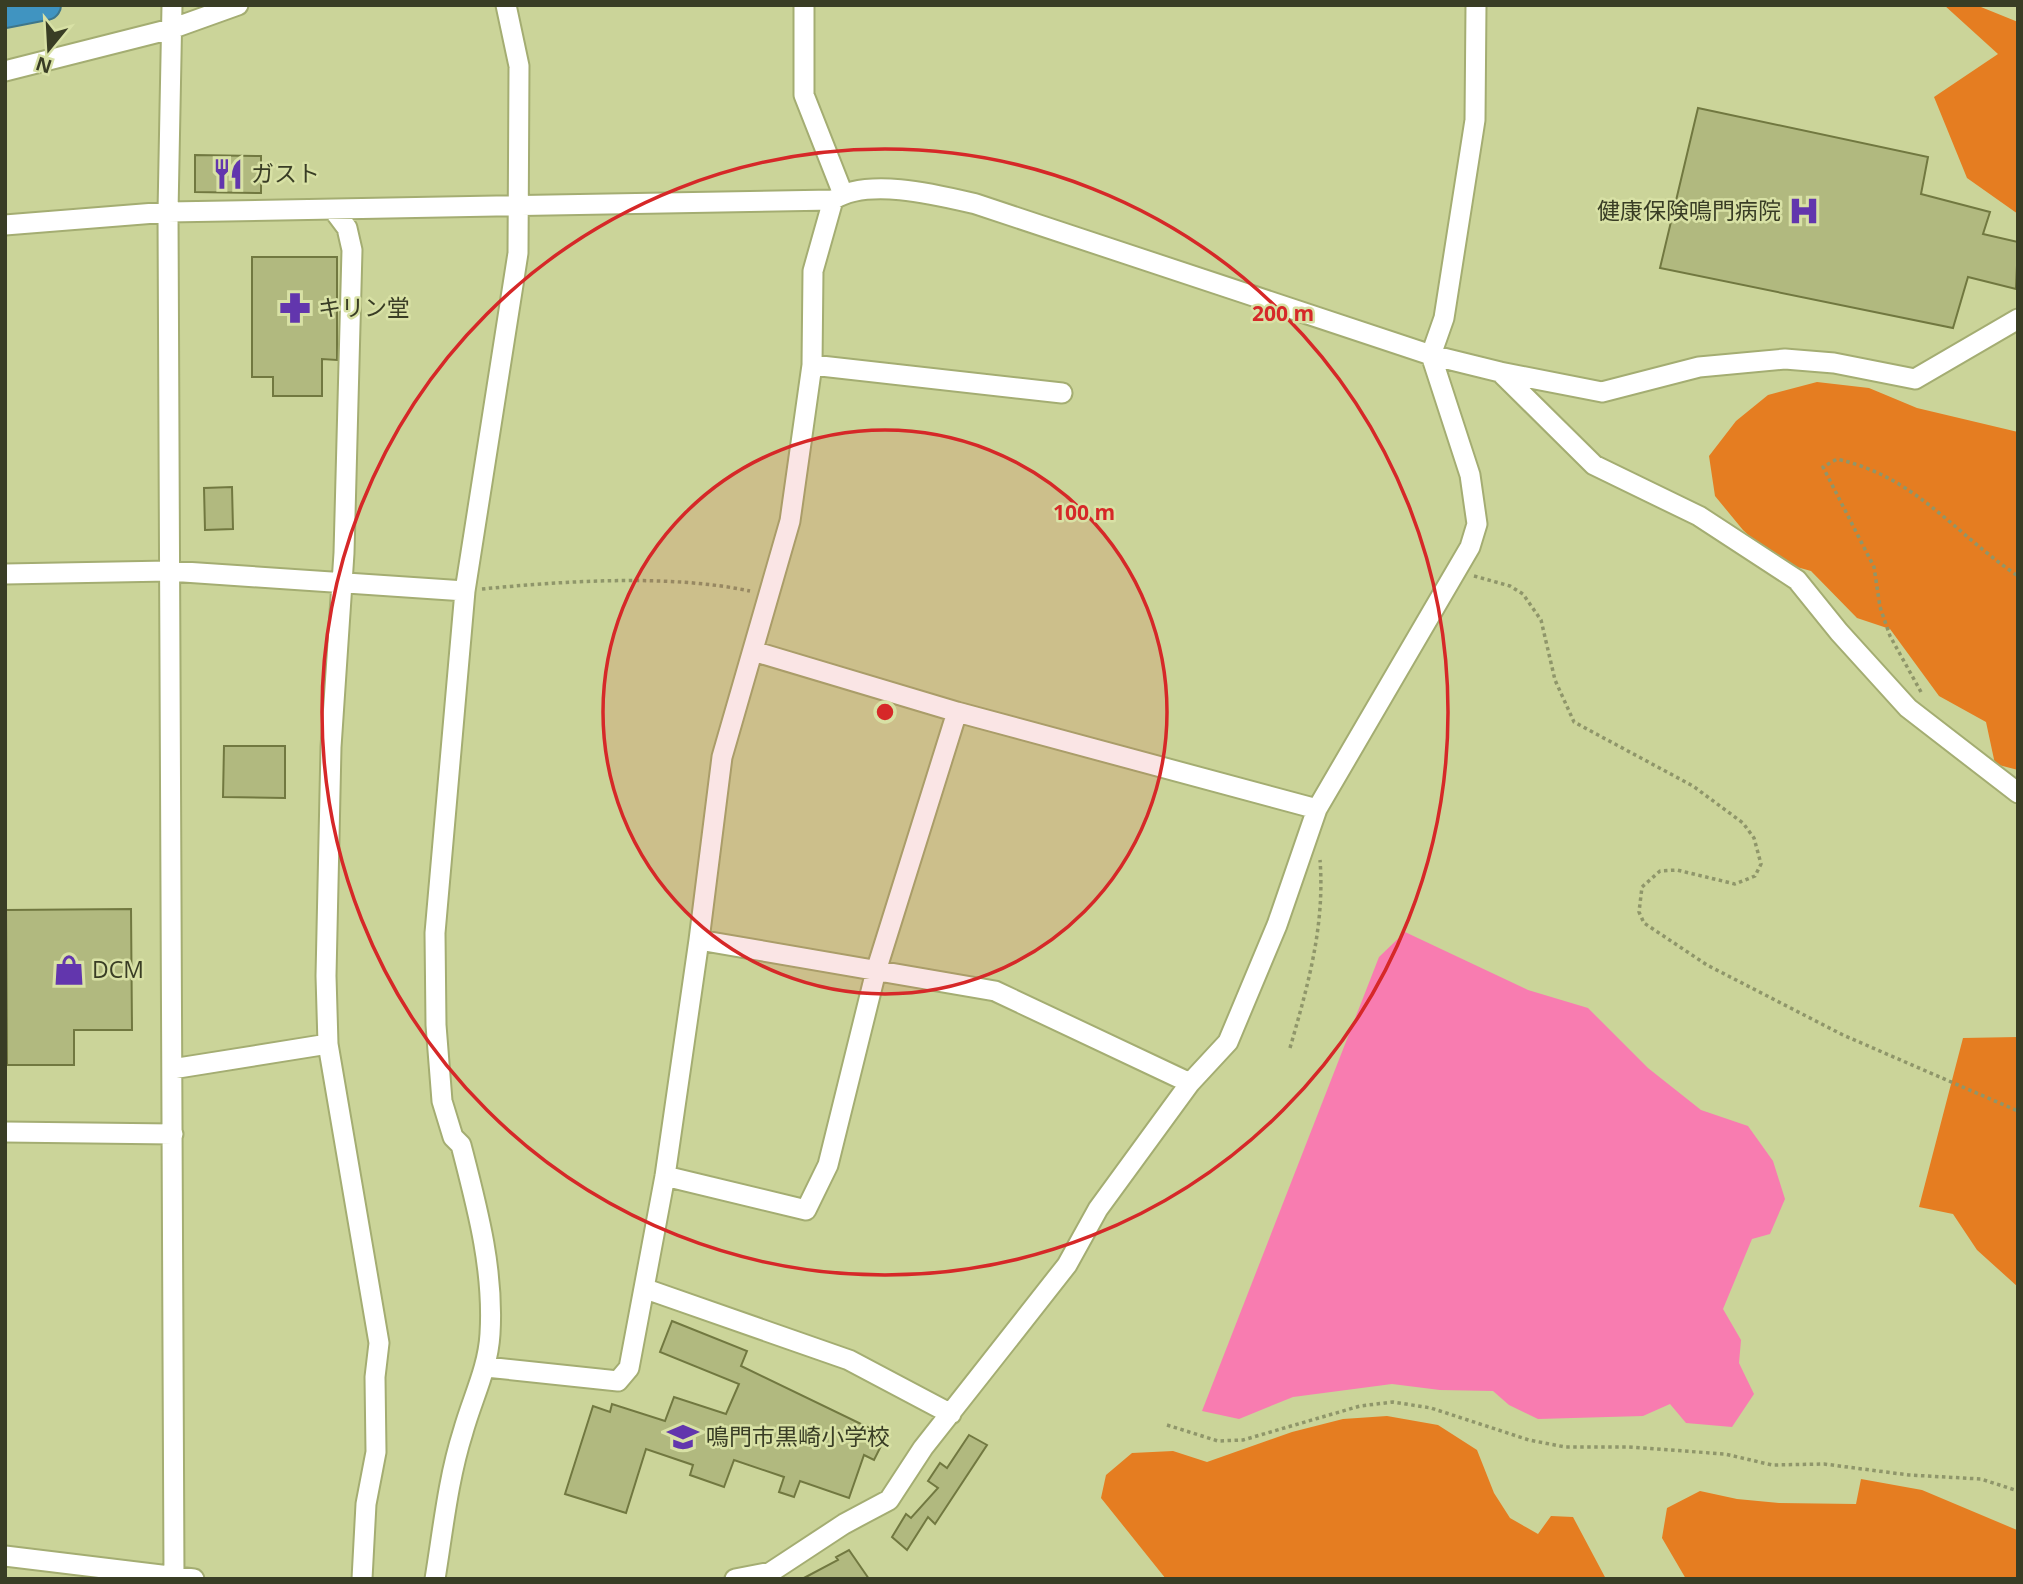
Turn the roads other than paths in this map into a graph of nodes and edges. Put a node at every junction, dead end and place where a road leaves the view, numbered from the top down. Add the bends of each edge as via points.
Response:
1 (46, 5) edge
2 (172, 5) edge
3 (238, 5) edge
4 (506, 5) edge
5 (804, 5) edge
6 (1476, 5) edge
7 (5, 13) edge
8 (171, 29) junction
9 (5, 71) edge
10 (838, 197) junction
11 (518, 204) junction
12 (168, 212) junction
13 (335, 212) junction
14 (5, 225) edge
15 (2018, 319) edge
16 (1431, 355) junction
17 (812, 365) junction
18 (1500, 372) junction
19 (1062, 393) dead end
20 (169, 571) junction
21 (5, 574) edge
22 (340, 582) junction
23 (465, 591) junction
24 (753, 652) junction
25 (957, 712) junction
26 (2018, 793) edge
27 (1317, 808) junction
28 (699, 940) junction
29 (876, 971) junction
30 (328, 1044) junction
31 (172, 1069) junction
32 (1190, 1083) junction
33 (5, 1132) edge
34 (173, 1134) junction
35 (665, 1176) junction
36 (646, 1289) junction
37 (486, 1367) junction
38 (951, 1414) junction
39 (5, 1556) edge
40 (174, 1577) edge
41 (194, 1579) edge
42 (362, 1579) edge
43 (435, 1579) edge
44 (736, 1579) edge

1 - 7 highway
2 - 8 street
3 - 8 street
4 - 11 street via 519,66
5 - 10 street via 804,95
6 - 16 street via 1475,120 1444,318
8 - 9 street
8 - 12 street
10 - 11 street
10 - 16 street via 911,189 976,204
10 - 17 street via 813,271
11 - 13 street
11 - 23 street via 518,253
12 - 13 street
12 - 14 street
12 - 20 street
13 - 22 street via 347,229 352,250
15 - 18 street via 1915,379 1835,363 1785,359 1699,367 1602,392
16 - 18 street
16 - 27 street via 1469,475 1477,524 1470,547
17 - 19 street
17 - 24 street via 790,521
18 - 26 street via 1594,465 1699,516 1797,580 1908,708
20 - 21 street
20 - 22 street
20 - 31 street
22 - 23 street
22 - 30 street via 331,761
23 - 37 street via 437,884 436,1025 442,1101 453,1137 461,1145 488,1259
24 - 25 street
24 - 28 street via 722,757
25 - 27 street
25 - 29 street
27 - 32 street via 1277,925 1228,1042
28 - 29 street
28 - 35 street
29 - 32 street via 995,991
29 - 35 street via 828,1165 806,1210
30 - 31 street
30 - 42 street via 379,1343 376,1452 366,1504
31 - 34 street
32 - 38 street via 1098,1209 1067,1265
33 - 34 street
34 - 40 street
35 - 36 street
36 - 37 street via 629,1368 618,1381
36 - 38 street via 849,1360
37 - 43 street via 451,1480
38 - 44 street via 889,1500 771,1572
39 - 40 street
40 - 41 street

